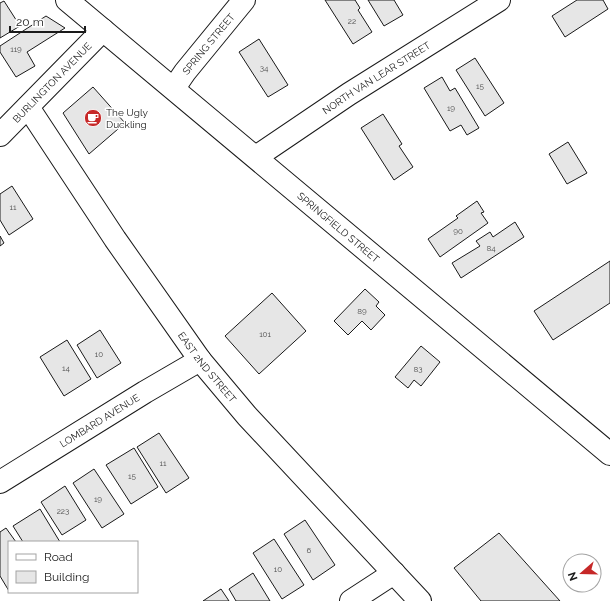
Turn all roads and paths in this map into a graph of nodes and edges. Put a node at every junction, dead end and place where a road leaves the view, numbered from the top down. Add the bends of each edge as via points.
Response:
1 (67, 0) edge
2 (244, 0) edge
3 (499, 0) edge
4 (103, 30) junction
5 (174, 88) junction
6 (28, 107) junction
7 (0, 135) edge
8 (256, 157) junction
9 (200, 360) junction
10 (610, 454) edge
11 (0, 482) edge
12 (394, 573) junction
13 (352, 601) edge
14 (420, 601) edge

1 - 4 street, SPRINGFIELD STREET
2 - 5 street, SPRING STREET
3 - 8 street, NORTH VAN LEAR STREET via 349,94
4 - 5 street, SPRINGFIELD STREET
4 - 6 street, BURLINGTON AVENUE
5 - 8 street, SPRINGFIELD STREET
6 - 7 street, BURLINGTON AVENUE
6 - 9 street, EAST 2ND STREET via 115,239
8 - 10 street, SPRINGFIELD STREET
9 - 11 street, LOMBARD AVENUE
9 - 12 street, EAST 2ND STREET via 247,416
12 - 13 street
12 - 14 street, EAST 2ND STREET

